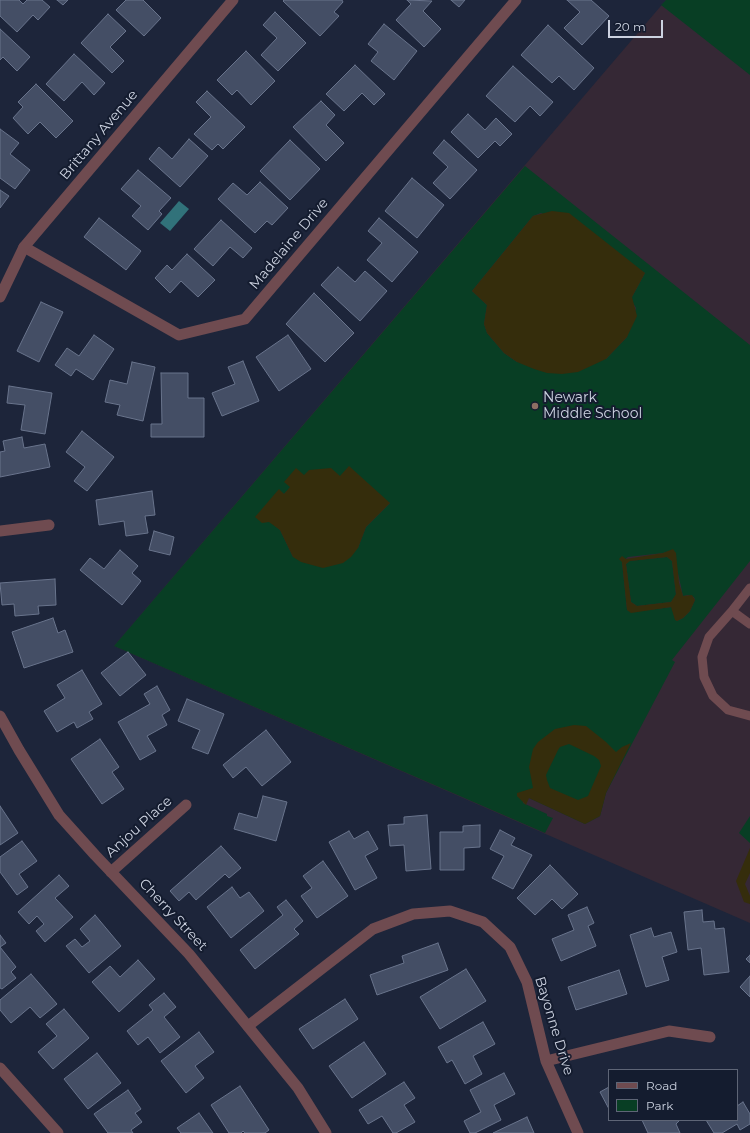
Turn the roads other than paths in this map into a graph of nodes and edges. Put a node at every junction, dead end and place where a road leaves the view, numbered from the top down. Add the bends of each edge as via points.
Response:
1 (233, 0) edge
2 (516, 0) edge
3 (24, 247) junction
4 (0, 297) edge
5 (49, 525) dead end
6 (0, 531) edge
7 (750, 588) edge
8 (732, 611) junction
9 (750, 624) edge
10 (0, 716) edge
11 (750, 716) edge
12 (186, 805) dead end
13 (111, 872) junction
14 (248, 1026) junction
15 (710, 1038) dead end
16 (546, 1061) junction
17 (0, 1068) edge
18 (58, 1133) edge
19 (326, 1133) edge
20 (578, 1133) edge

1 - 3 street, Brittany Avenue
2 - 3 street, Madelaine Drive via 245,319 179,335
3 - 4 street, Brittany Avenue
5 - 6 street
7 - 8 lane
8 - 9 lane
8 - 11 lane via 709,637 702,657 704,677 713,696 728,710
10 - 13 street, Cherry Street via 59,815
12 - 13 street, Anjou Place
13 - 14 street, Cherry Street via 189,954
14 - 16 street, Bayonne Drive via 373,930 412,914 450,911 484,922 510,947 527,982
14 - 19 street, Cherry Street via 298,1088
15 - 16 street via 669,1031
16 - 20 street, Bayonne Drive
17 - 18 street

